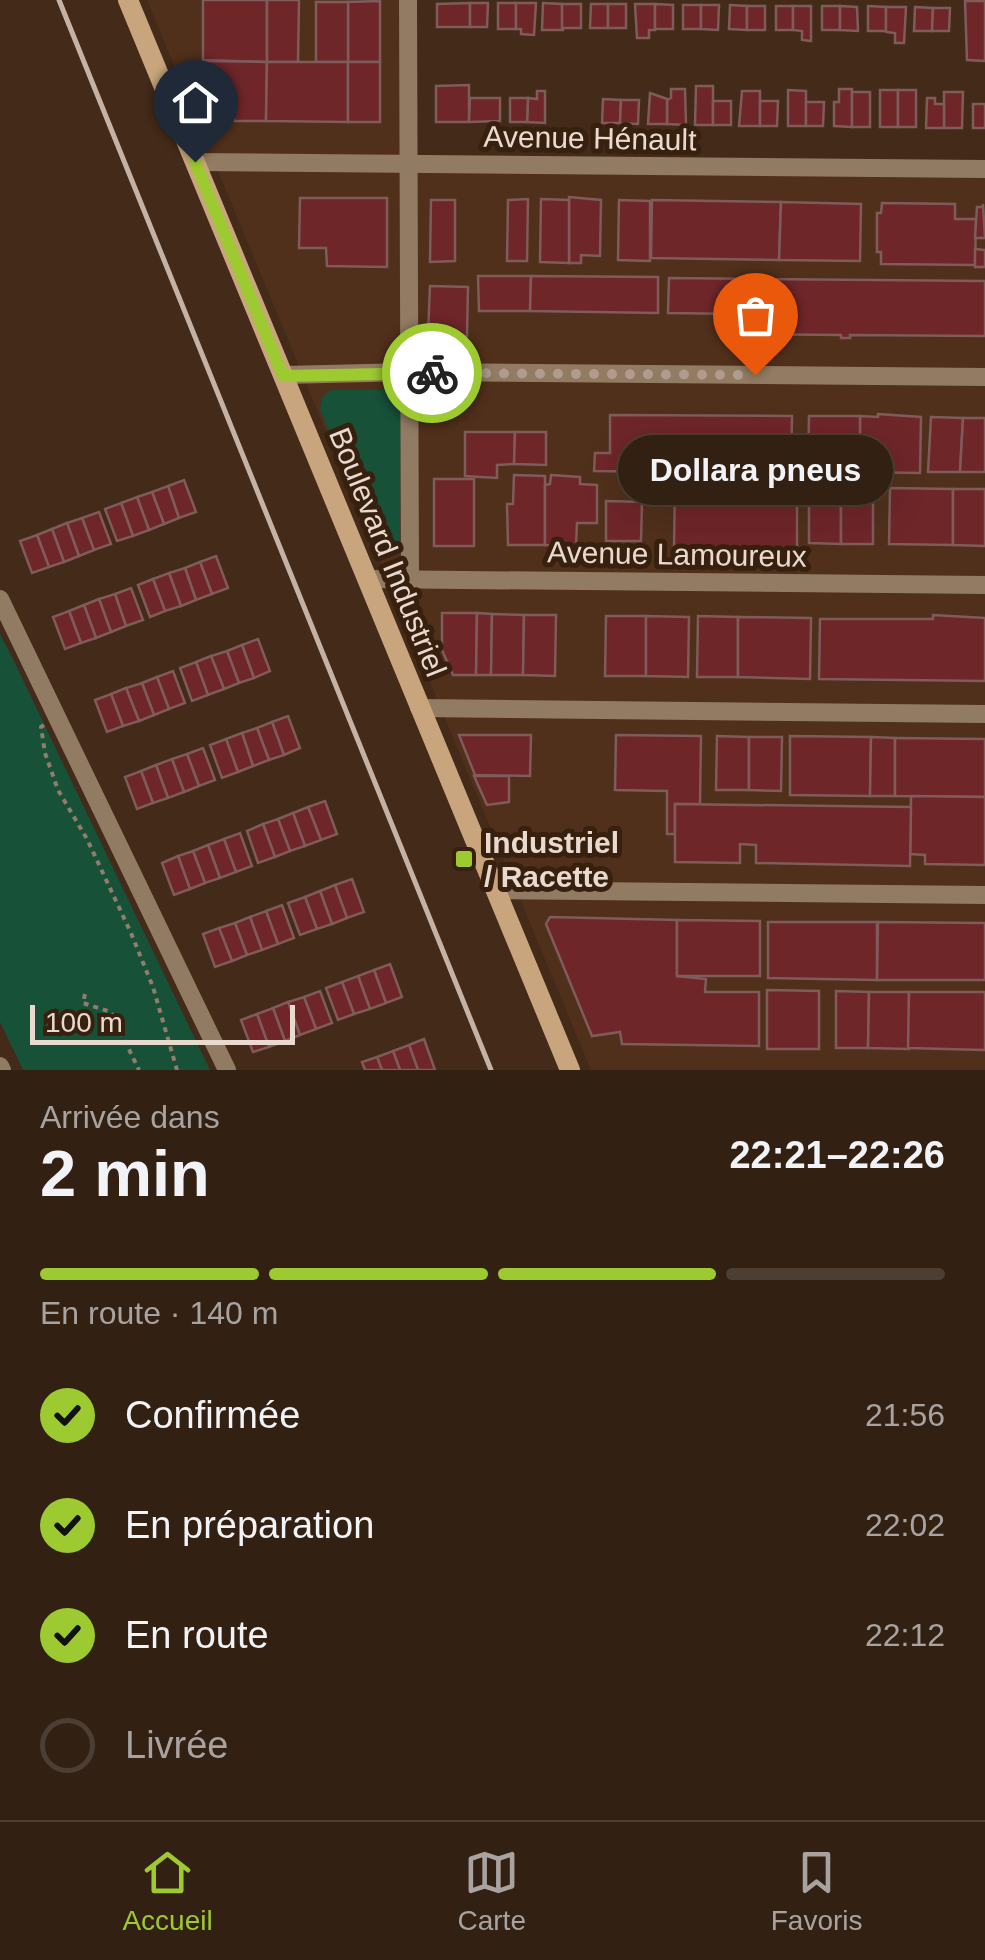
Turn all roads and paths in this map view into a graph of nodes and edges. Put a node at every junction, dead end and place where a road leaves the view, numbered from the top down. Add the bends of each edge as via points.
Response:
1 (128, 0) edge
2 (408, 0) edge
3 (195, 162) junction
4 (409, 163) junction
5 (985, 169) edge
6 (410, 372) junction
7 (283, 376) junction
8 (985, 377) edge
9 (410, 578) junction
10 (368, 579) junction
11 (985, 585) edge
12 (0, 599) edge
13 (420, 708) junction
14 (985, 714) edge
15 (58, 719) junction
16 (495, 890) junction
17 (985, 895) edge
18 (85, 994) dead end
19 (139, 1070) edge
20 (176, 1070) edge
21 (227, 1070) edge
22 (570, 1070) edge

1 - 3 street, Boulevard Industriel
2 - 4 street
3 - 4 street, Avenue Hénault
3 - 7 street, Boulevard Industriel
4 - 5 street, Avenue Hénault
4 - 6 street
6 - 7 street
6 - 8 street
6 - 9 street
7 - 10 street, Boulevard Industriel
9 - 10 street, Avenue Lamoureux
9 - 11 street, Avenue Lamoureux
10 - 13 street, Boulevard Industriel
12 - 15 street
13 - 14 street
13 - 16 street, Boulevard Industriel
15 - 20 path via 41,727 45,753 131,933
15 - 21 street
16 - 17 street
16 - 22 street, Boulevard Industriel
18 - 19 path via 82,1003 111,1012

